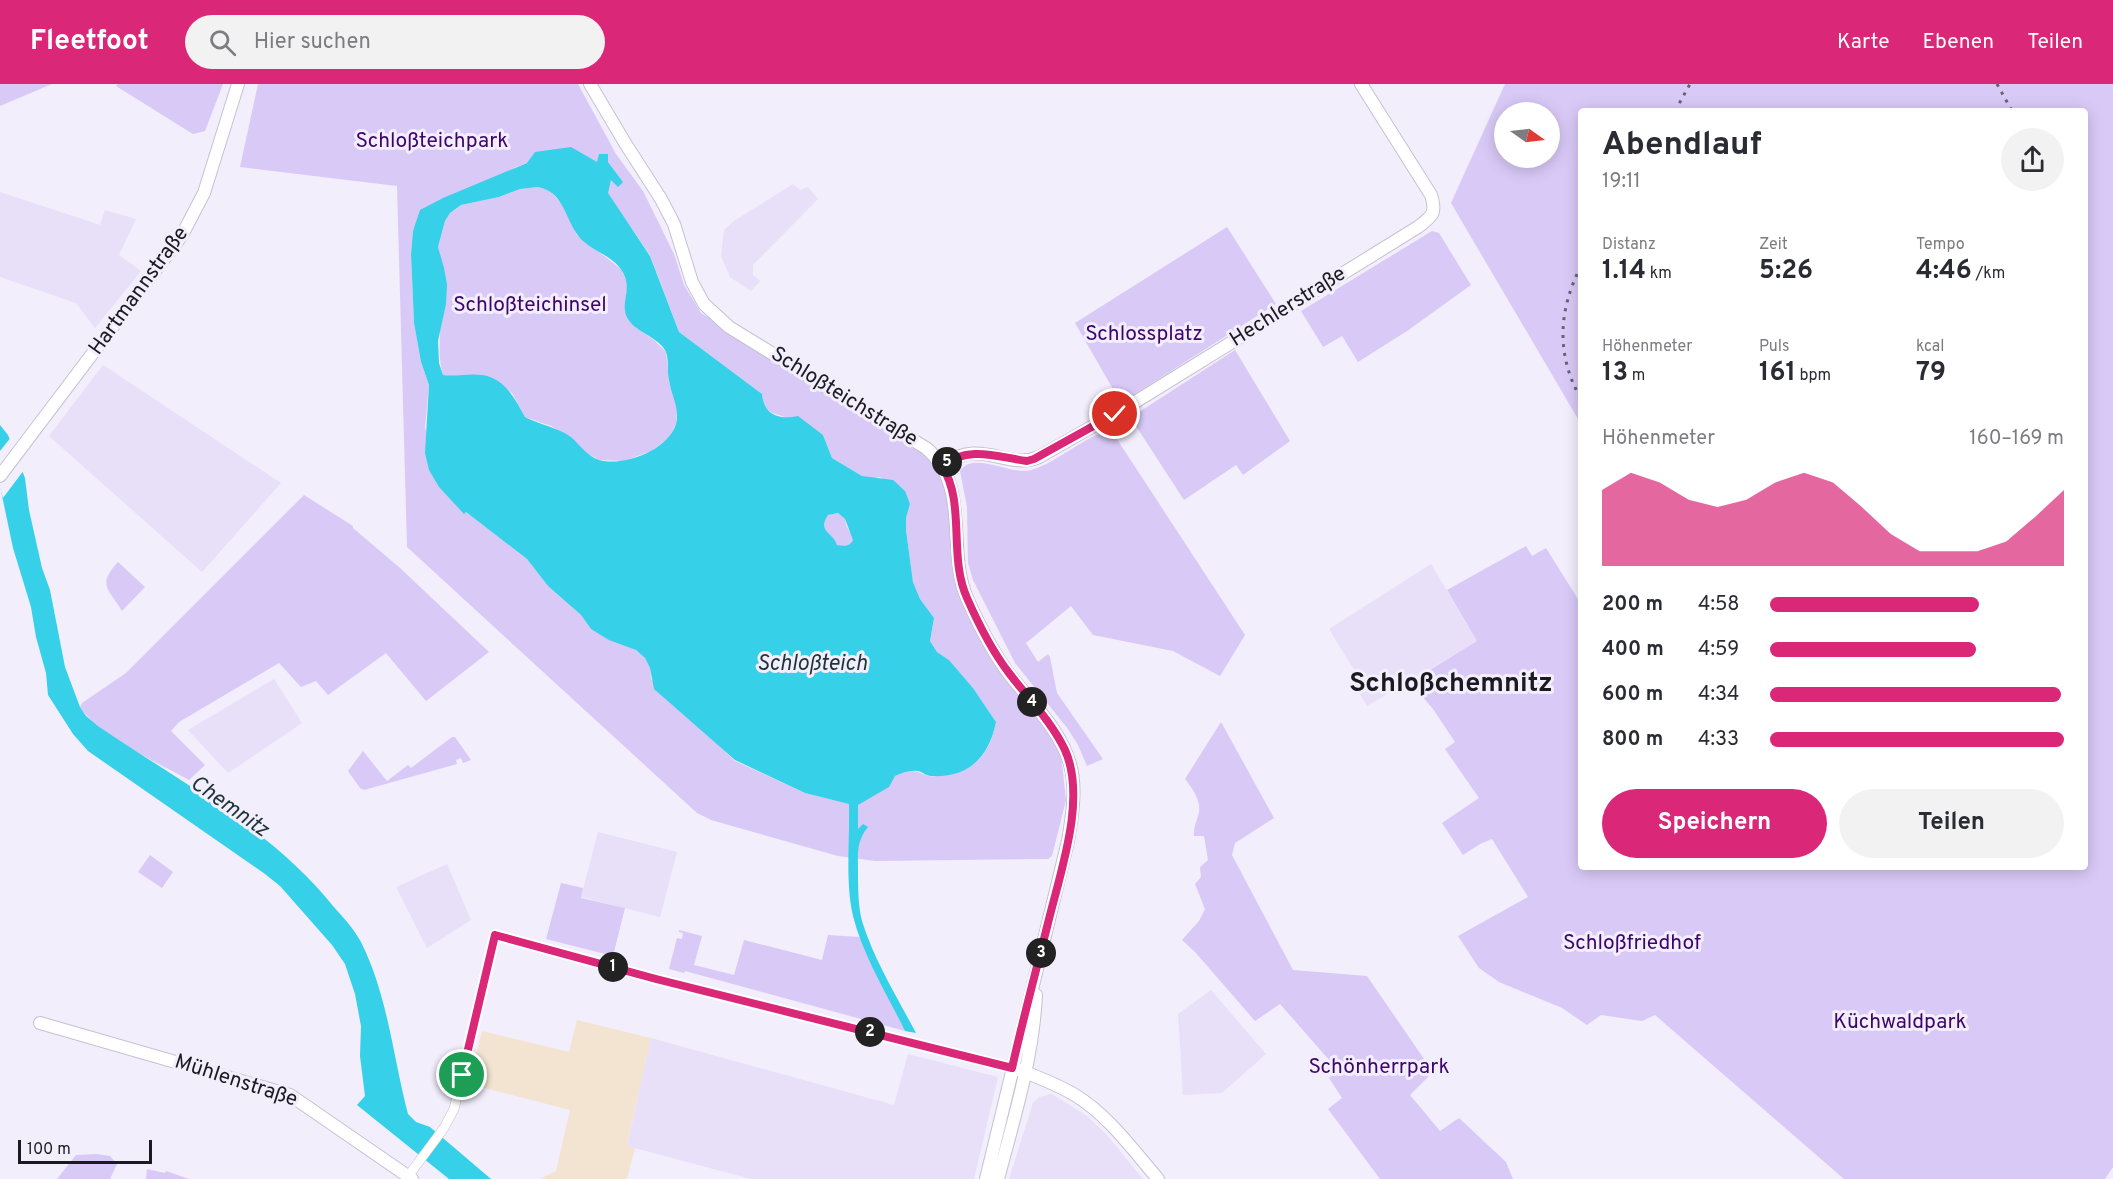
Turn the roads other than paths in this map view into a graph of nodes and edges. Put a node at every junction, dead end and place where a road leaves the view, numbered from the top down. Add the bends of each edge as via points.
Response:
1 (237, 84) edge
2 (590, 84) edge
3 (1361, 84) edge
4 (942, 466) junction
5 (0, 476) edge
6 (1037, 967) junction
7 (40, 1023) dead end
8 (1012, 1068) junction
9 (1026, 1073) junction
10 (409, 1178) edge
11 (986, 1179) edge
12 (998, 1179) edge
13 (1158, 1179) edge

1 - 5 main road, Hartmannstraße via 204,193 188,226
2 - 4 main road, Schloßteichstraße via 661,199 674,224 692,282 709,311 926,448
3 - 4 main road, Hechlerstraße via 1431,195 1431,216 1132,404 1039,457 1027,461 976,453 950,459
4 - 6 main road, Schloßteichstraße via 955,509 956,554 967,598 1007,671 1053,728 1070,765 1072,807
6 - 8 main road
6 - 9 main road via 1033,1041
7 - 10 main road, Mühlenstraße via 290,1095
8 - 9 main road
8 - 10 street via 495,935 458,1096 444,1128
8 - 11 main road
9 - 12 main road
9 - 13 main road via 1076,1096 1094,1109

